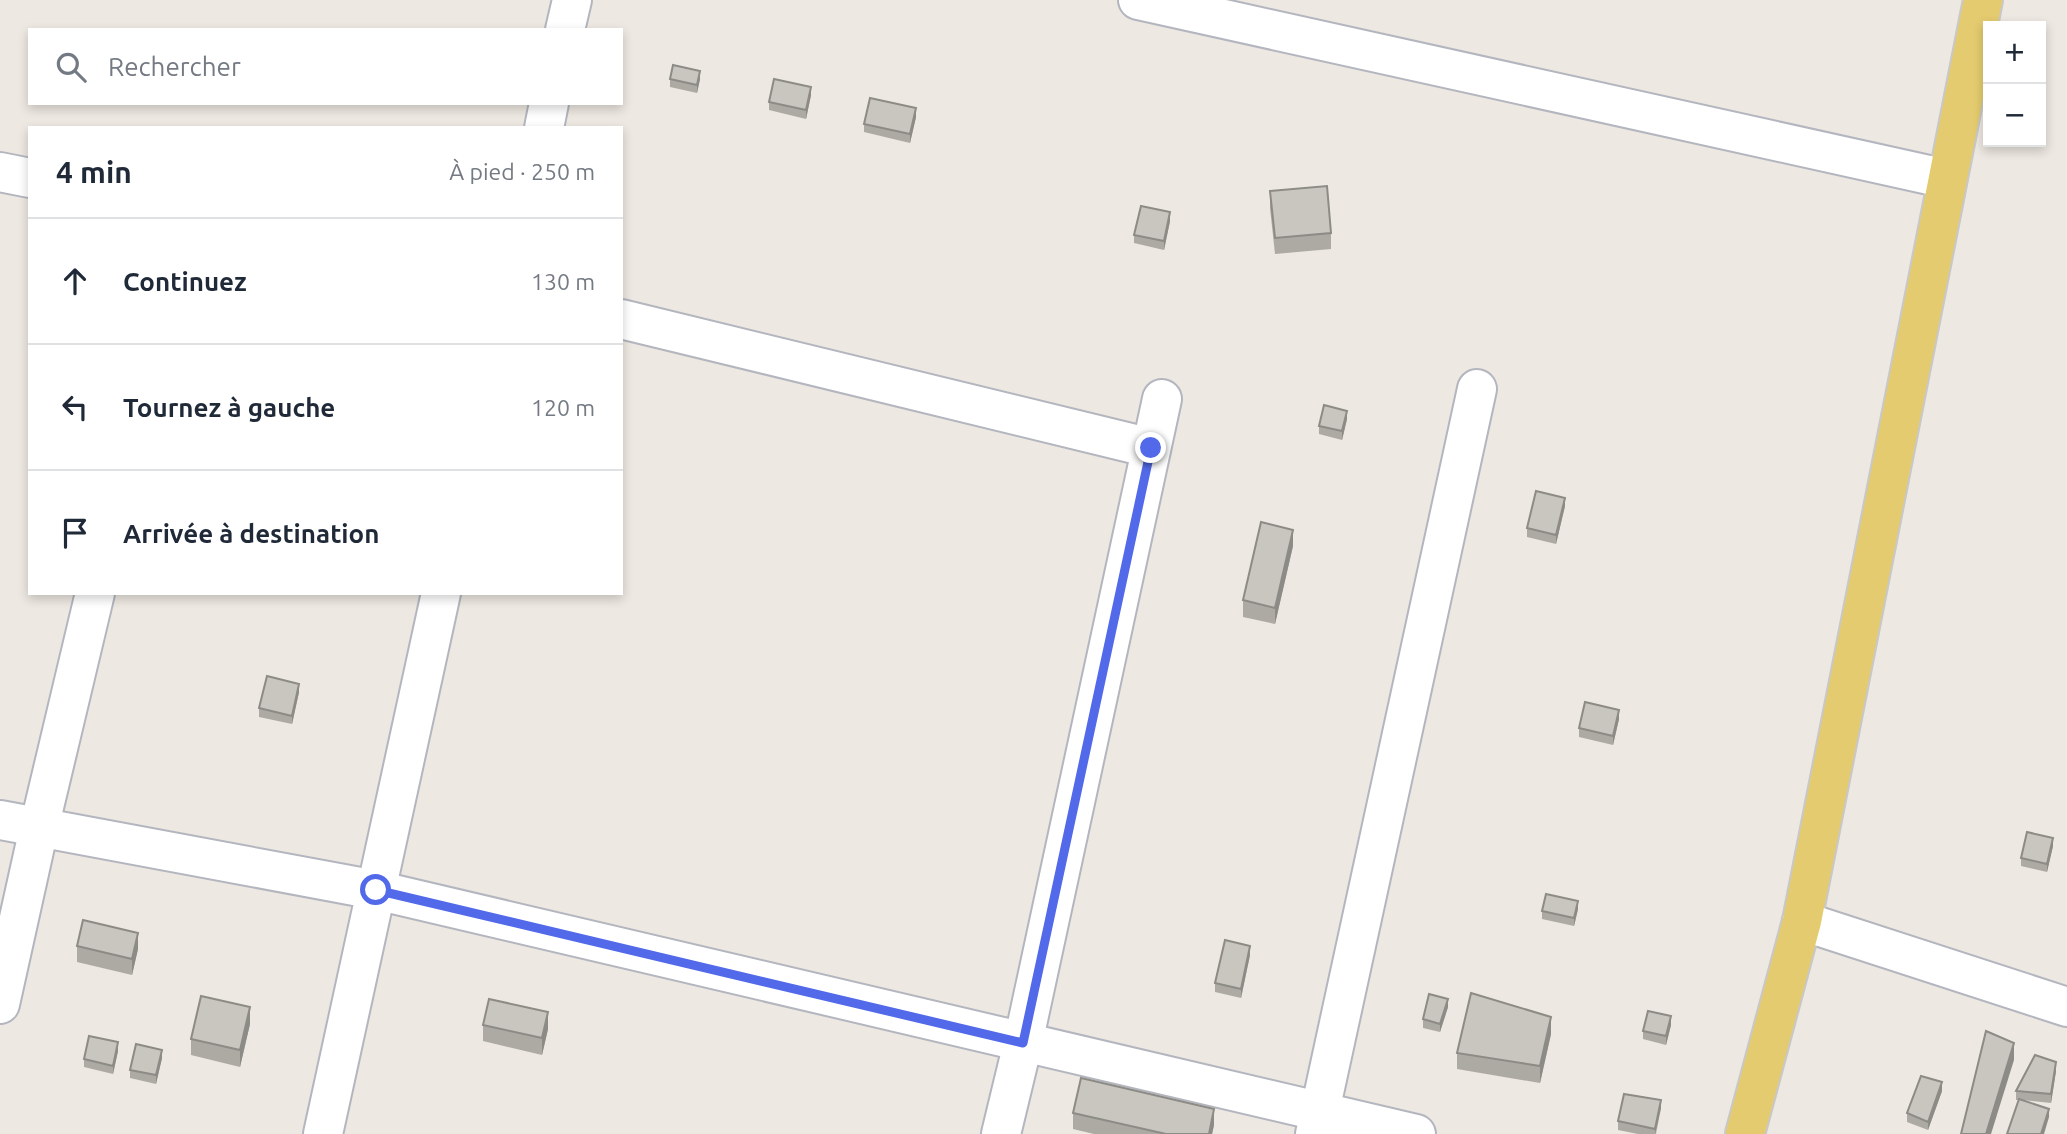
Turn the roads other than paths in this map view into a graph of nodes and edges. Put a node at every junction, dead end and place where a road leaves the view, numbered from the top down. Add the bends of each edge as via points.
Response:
1 (572, 0) edge
2 (1138, 0) edge
3 (1983, 0) edge
4 (565, 28) edge
5 (549, 105) edge
6 (544, 126) edge
7 (0, 172) edge
8 (28, 178) edge
9 (1947, 179) junction
10 (623, 319) edge
11 (1477, 389) dead end
12 (1161, 399) dead end
13 (1151, 448) junction
14 (96, 595) edge
15 (441, 595) edge
16 (0, 820) edge
17 (39, 828) junction
18 (376, 890) junction
19 (1802, 922) junction
20 (0, 1004) edge
21 (2067, 1007) edge
22 (1023, 1043) junction
23 (1317, 1124) edge
24 (323, 1134) edge
25 (1001, 1134) edge
26 (1416, 1134) edge
27 (1745, 1134) edge

1 - 4 street
2 - 9 street
3 - 9 main road
5 - 6 street
7 - 8 street
9 - 19 main road
10 - 13 street
11 - 23 street
12 - 13 street
13 - 22 street
14 - 17 street
15 - 18 street
16 - 17 street
17 - 18 street
17 - 20 street
18 - 22 street
18 - 24 street
19 - 21 street
19 - 27 main road
22 - 23 street
22 - 25 street
23 - 26 street

